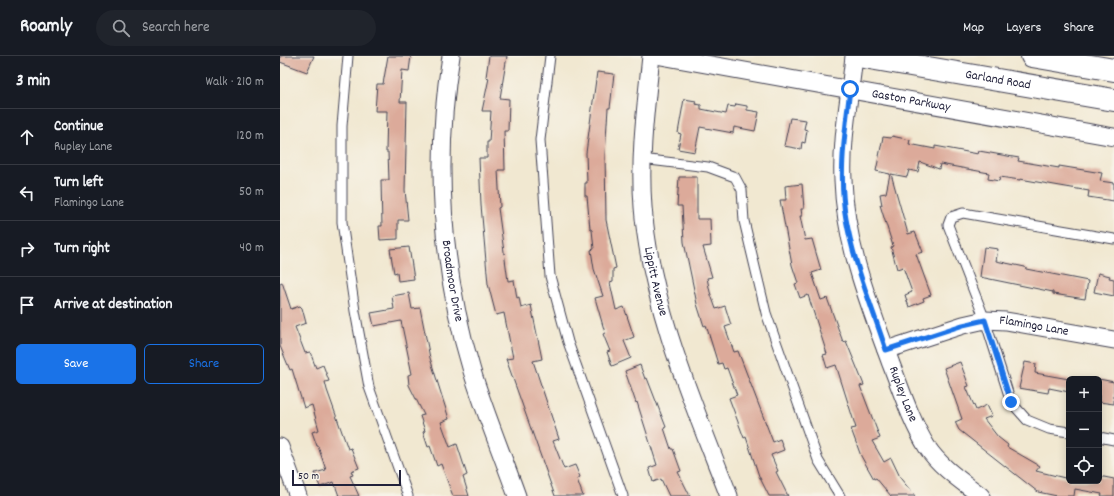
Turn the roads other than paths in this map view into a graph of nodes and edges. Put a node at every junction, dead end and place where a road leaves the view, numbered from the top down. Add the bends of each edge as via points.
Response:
1 (348, 56) edge
2 (451, 56) edge
3 (550, 56) edge
4 (651, 56) edge
5 (661, 56) edge
6 (854, 56) edge
7 (858, 56) edge
8 (1032, 56) edge
9 (1114, 70) edge
10 (850, 89) junction
11 (1114, 100) edge
12 (1114, 137) edge
13 (641, 159) junction
14 (1114, 239) edge
15 (985, 320) junction
16 (1114, 340) edge
17 (886, 350) junction
18 (1066, 432) edge
19 (1102, 438) edge
20 (1114, 440) edge
21 (280, 447) edge
22 (298, 496) edge
23 (408, 496) edge
24 (517, 496) edge
25 (623, 496) edge
26 (729, 496) edge
27 (840, 496) edge
28 (981, 496) edge

1 - 23 lane via 342,126 342,222 354,311 369,387
2 - 24 street, Broadmoor Drive via 445,92 442,178 447,259 458,320 472,371
3 - 25 lane via 540,140 550,276 568,342
4 - 13 street, Lippitt Avenue
5 - 10 street, Gaston Parkway
6 - 10 street, Rupley Lane
7 - 11 main road, Garland Road
8 - 9 main road
10 - 12 street, Gaston Parkway
10 - 17 street, Rupley Lane via 844,142 846,218 855,258
13 - 26 street, Lippitt Avenue via 643,208 651,265 663,318
13 - 27 lane via 708,167 735,177 742,190 744,221 766,313 818,460
14 - 15 lane via 963,213 951,217 948,224
15 - 16 street, Flamingo Lane via 1006,321
15 - 17 street, Flamingo Lane
15 - 18 lane via 1011,402 1027,420 1049,429
17 - 28 street, Rupley Lane via 912,420 928,449 948,470
19 - 20 lane
21 - 22 street

